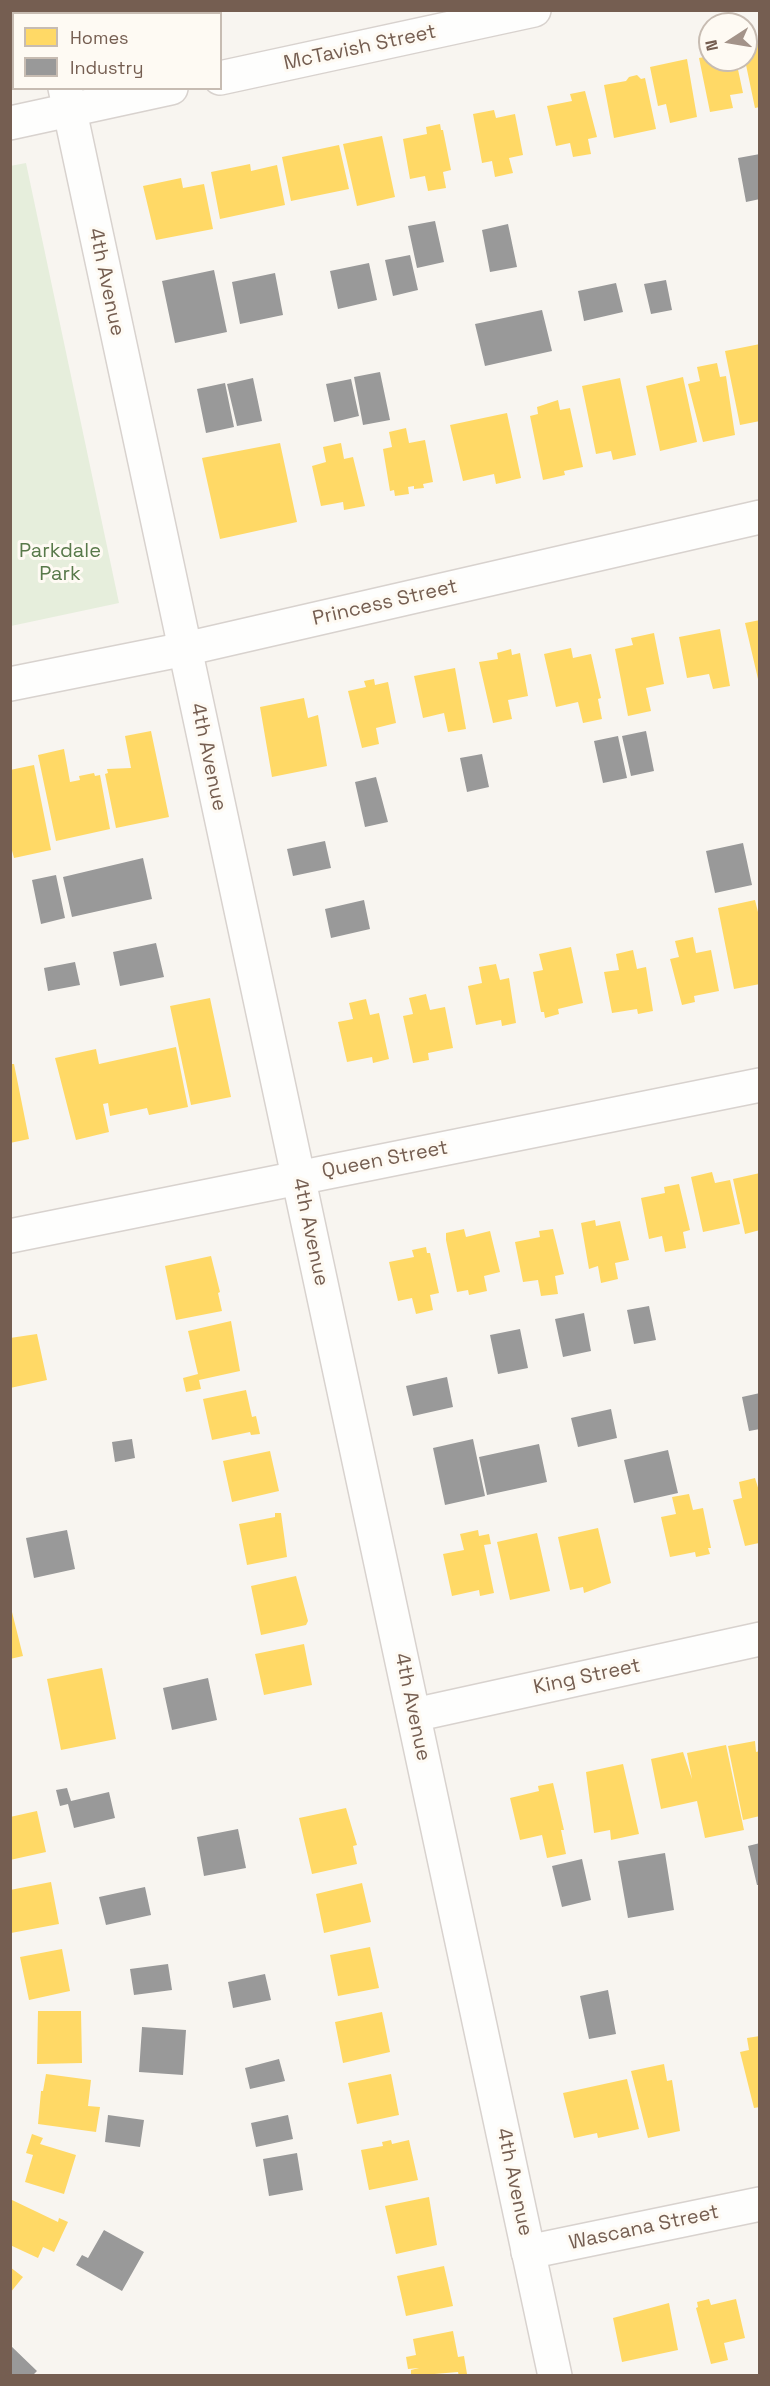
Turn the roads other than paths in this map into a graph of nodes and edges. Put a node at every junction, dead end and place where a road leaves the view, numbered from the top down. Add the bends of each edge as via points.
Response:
1 (534, 10) edge
2 (222, 78) edge
3 (152, 90) edge
4 (67, 99) edge
5 (10, 123) edge
6 (759, 517) edge
7 (185, 649) junction
8 (10, 684) edge
9 (759, 1085) edge
10 (298, 1177) junction
11 (10, 1236) edge
12 (759, 1639) edge
13 (414, 1716) junction
14 (759, 2204) edge
15 (528, 2252) junction
16 (555, 2376) edge

1 - 2 street, McTavish Street
3 - 4 street
4 - 5 street
4 - 7 street, 4th Avenue
6 - 7 street, Princess Street
7 - 8 street, Princess Street
7 - 10 street, 4th Avenue
9 - 10 street, Queen Street
10 - 11 street, Queen Street
10 - 13 street, 4th Avenue
12 - 13 street, King Street
13 - 15 street, 4th Avenue
14 - 15 street, Wascana Street
15 - 16 street, 4th Avenue

